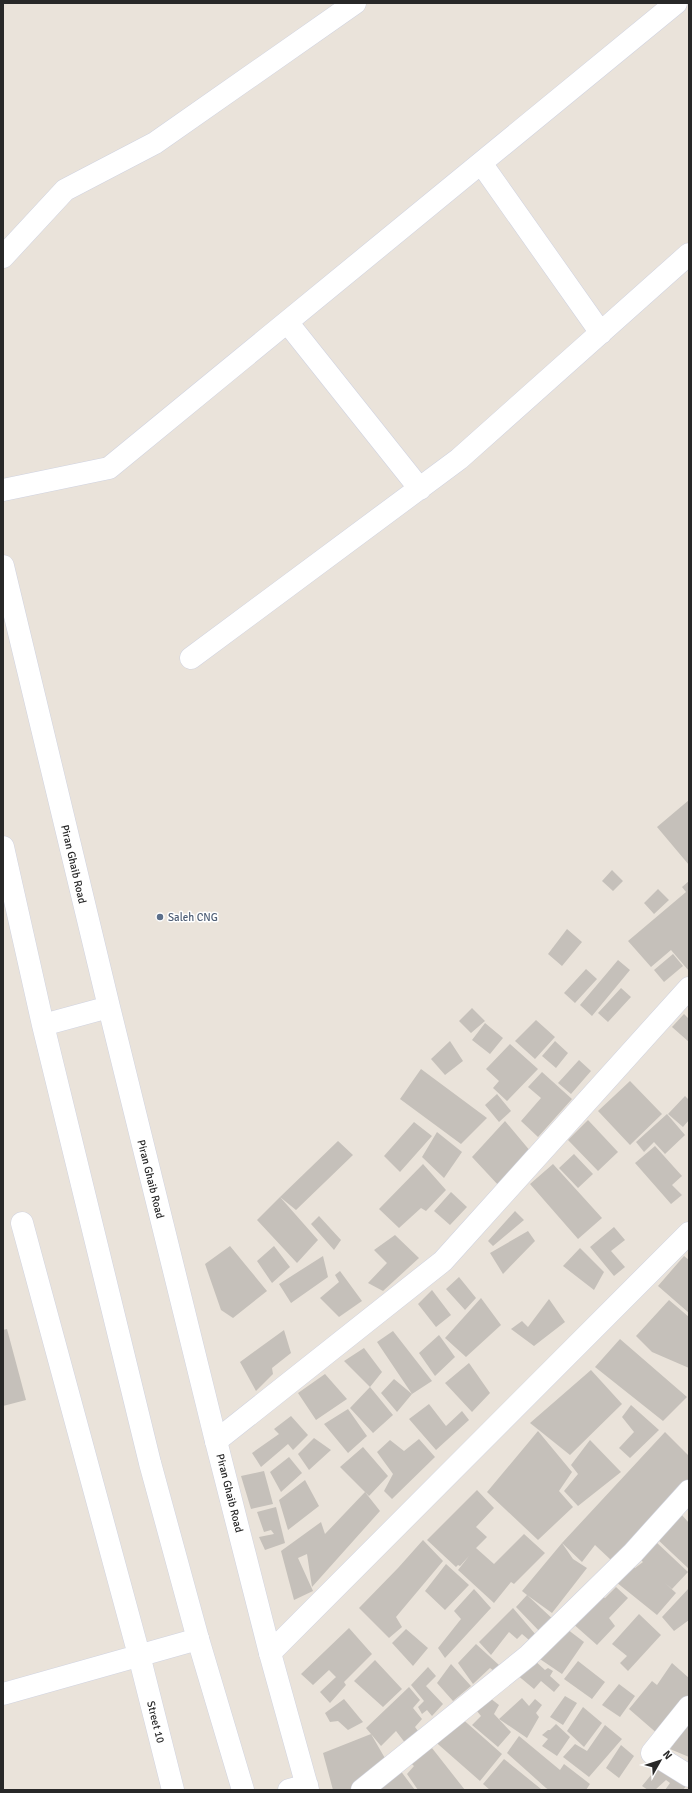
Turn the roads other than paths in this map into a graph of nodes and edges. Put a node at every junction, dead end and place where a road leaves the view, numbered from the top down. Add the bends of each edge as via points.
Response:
1 (355, 3) edge
2 (676, 3) edge
3 (481, 164) junction
4 (689, 254) edge
5 (3, 257) edge
6 (287, 322) junction
7 (600, 333) junction
8 (420, 489) junction
9 (3, 490) edge
10 (3, 566) edge
11 (191, 658) dead end
12 (3, 847) edge
13 (689, 988) edge
14 (109, 1007) junction
15 (43, 1025) junction
16 (22, 1223) dead end
17 (689, 1233) edge
18 (216, 1441) junction
19 (689, 1491) edge
20 (198, 1639) junction
21 (270, 1653) junction
22 (139, 1655) junction
23 (3, 1694) edge
24 (689, 1707) edge
25 (689, 1776) edge
26 (301, 1788) edge
27 (173, 1790) edge
28 (243, 1790) edge
29 (362, 1790) edge

1 - 5 street via 155,143 65,190
2 - 3 street
3 - 6 street
3 - 7 street
4 - 7 street
6 - 8 street
6 - 9 street via 109,468
7 - 8 street via 459,459
8 - 11 street
10 - 14 street, Piran Ghaib Road
12 - 15 street
13 - 18 street via 443,1261
14 - 15 street
14 - 18 street, Piran Ghaib Road
15 - 20 street via 150,1463
16 - 22 street, Street 10
17 - 21 street
18 - 21 street, Piran Ghaib Road
19 - 29 street via 633,1553 528,1656
20 - 22 street
20 - 28 street
21 - 26 street, Piran Ghaib Road
22 - 23 street
22 - 27 street, Street 10
24 - 25 street via 652,1753

